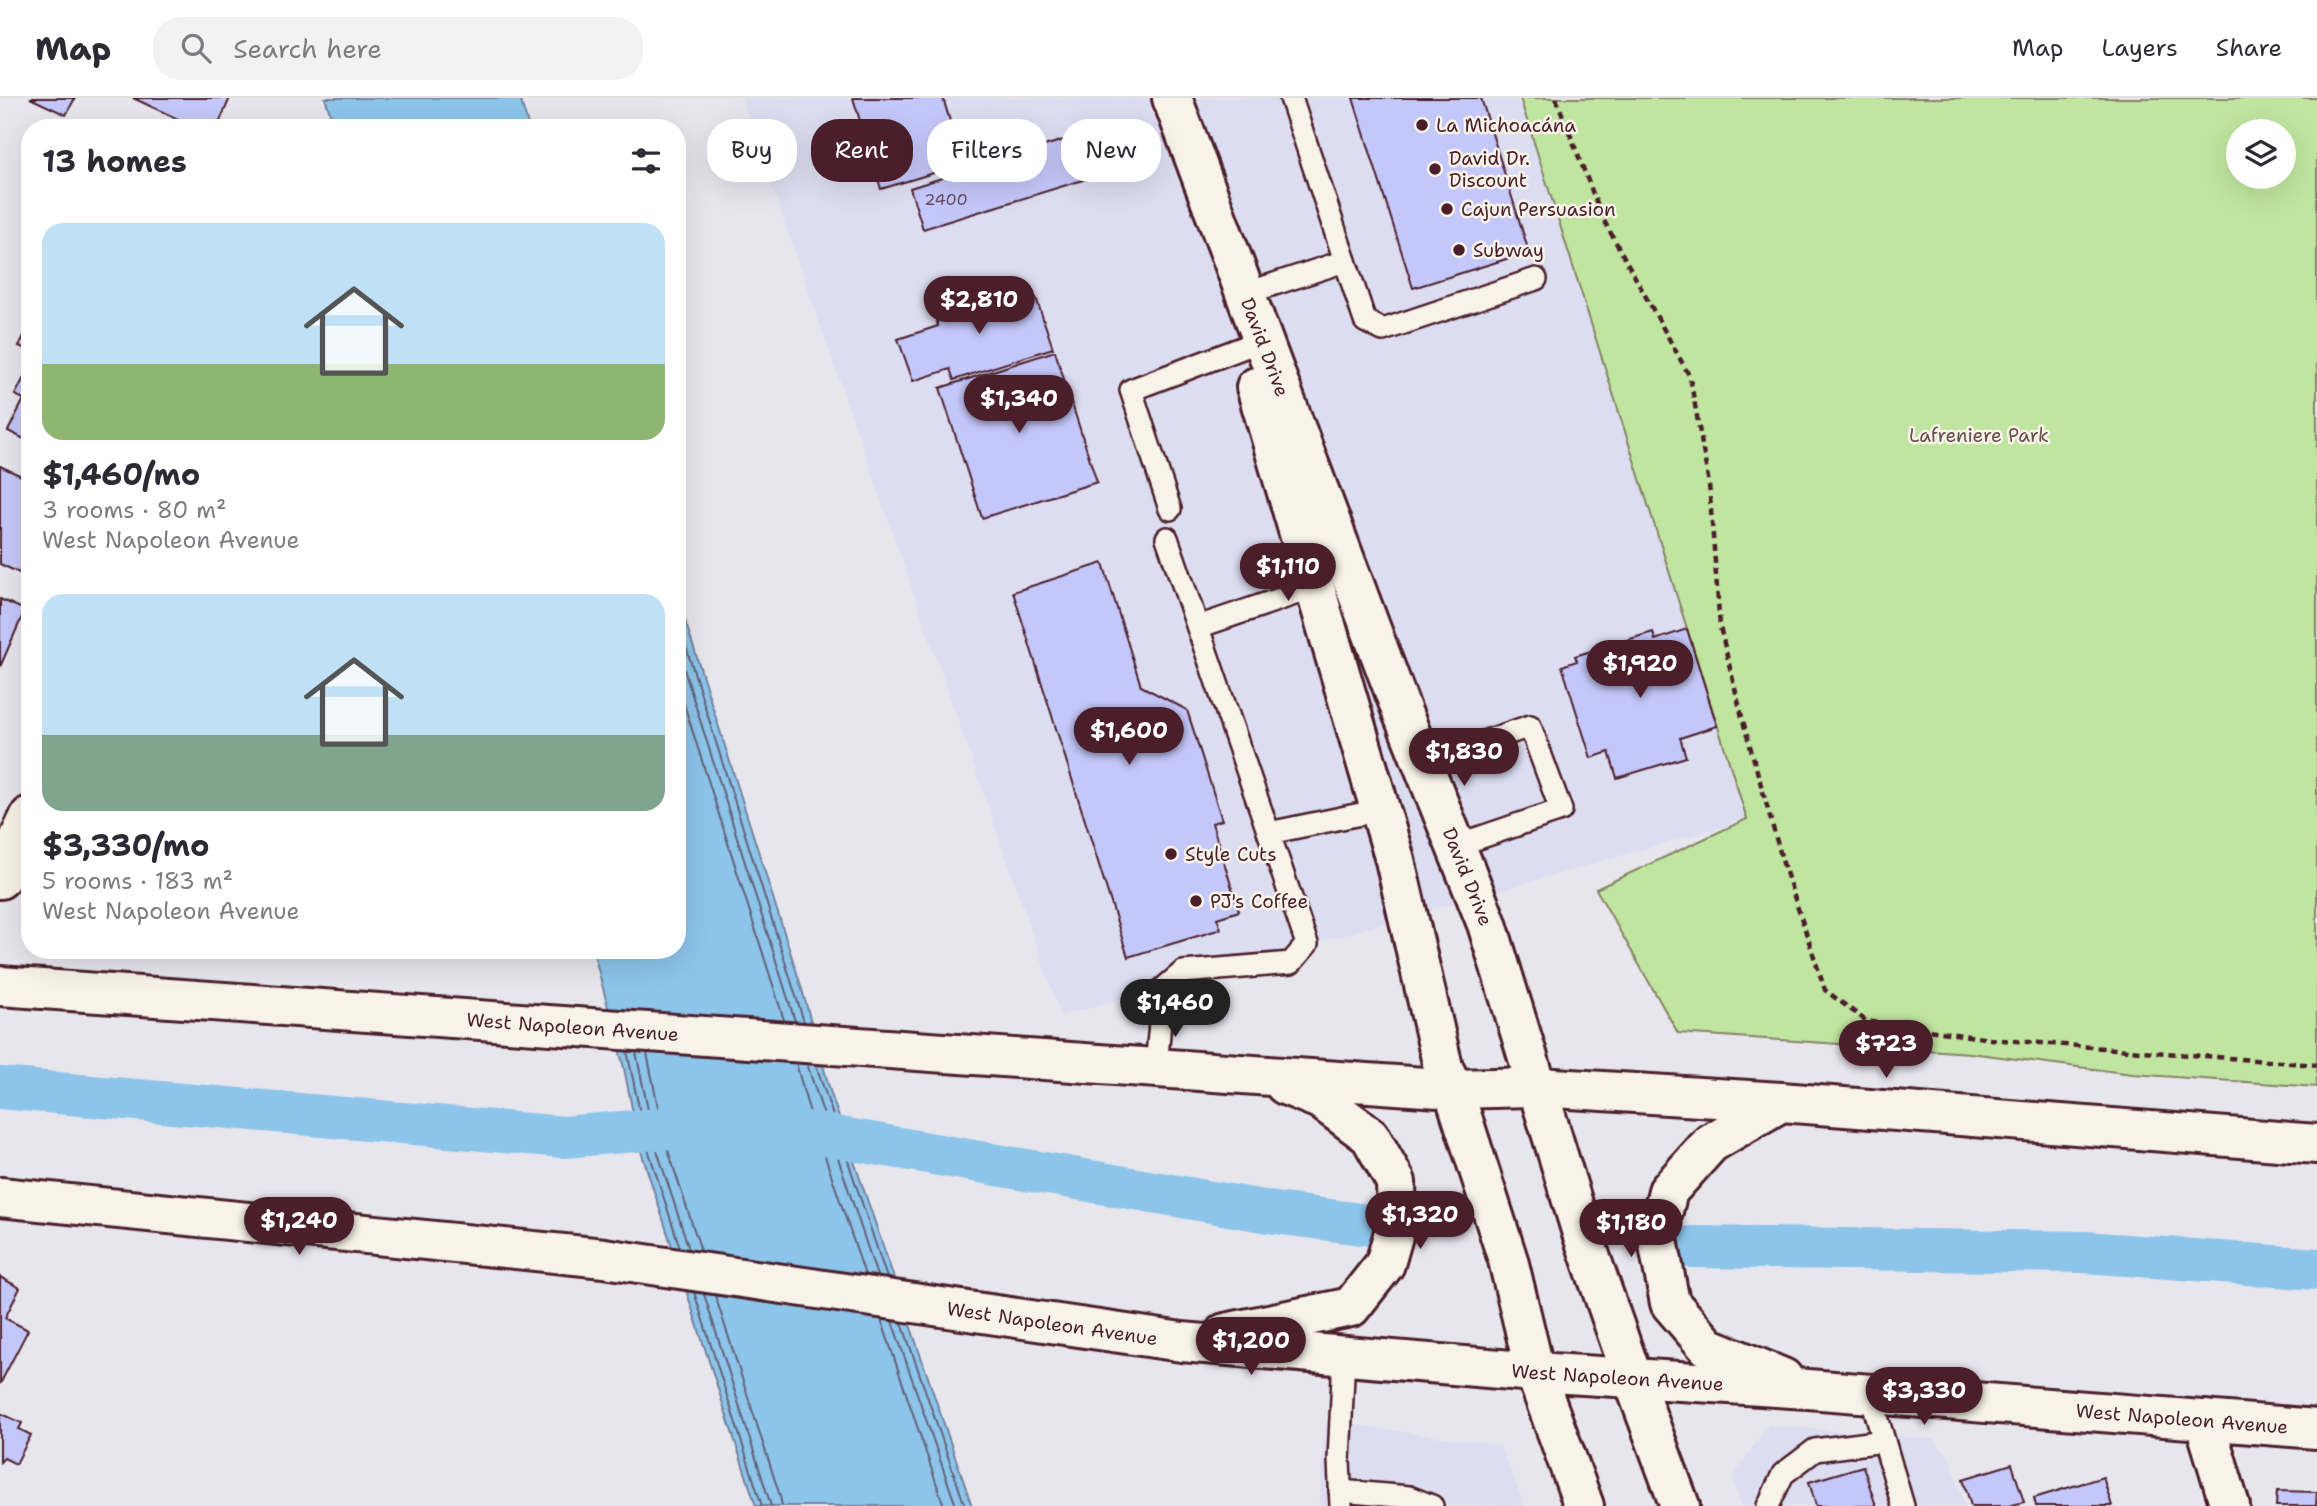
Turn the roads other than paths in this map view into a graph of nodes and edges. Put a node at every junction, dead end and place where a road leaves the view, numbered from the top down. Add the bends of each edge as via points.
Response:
1 (1172, 98) edge
2 (1291, 98) edge
3 (1345, 261) junction
4 (1536, 279) dead end
5 (1238, 296) junction
6 (1253, 343) junction
7 (1170, 509) dead end
8 (1167, 538) dead end
9 (1315, 587) junction
10 (1198, 627) junction
11 (1422, 763) junction
12 (1380, 810) junction
13 (1269, 833) junction
14 (21, 835) edge
15 (1455, 846) junction
16 (0, 879) edge
17 (0, 986) edge
18 (1156, 1068) junction
19 (1264, 1076) junction
20 (1538, 1087) junction
21 (1453, 1089) junction
22 (1781, 1102) junction
23 (2317, 1144) edge
24 (0, 1198) edge
25 (1182, 1342) junction
26 (1344, 1355) junction
27 (1535, 1372) junction
28 (1633, 1380) junction
29 (1808, 1389) junction
30 (1870, 1393) junction
31 (2204, 1420) junction
32 (2317, 1429) edge
33 (1884, 1441) junction
34 (1341, 1498) edge
35 (1433, 1506) edge
36 (1584, 1506) edge
37 (1680, 1506) edge
38 (1768, 1506) edge
39 (1903, 1506) edge
40 (2230, 1506) edge

1 - 5 main road, David Drive
2 - 3 lane
3 - 4 lane via 1365,321 1383,330
3 - 5 lane
5 - 6 main road, David Drive
6 - 7 lane via 1131,390
6 - 9 main road, David Drive
6 - 11 main road, David Drive
8 - 10 lane
9 - 10 lane
9 - 12 main road, David Drive
10 - 13 lane
11 - 15 main road, David Drive
11 - 15 lane via 1530,726 1561,810
12 - 13 lane
12 - 21 main road, David Drive via 1443,1066
13 - 18 lane via 1307,944 1291,963 1183,972 1163,989
14 - 16 main road
15 - 20 main road, David Drive via 1487,924
17 - 18 main road, West Napoleon Avenue
18 - 19 main road, West Napoleon Avenue
19 - 21 main road, West Napoleon Avenue
19 - 25 main road via 1320,1099 1370,1136 1396,1182 1397,1222 1385,1264 1350,1307
20 - 21 main road, West Napoleon Avenue
20 - 22 main road, West Napoleon Avenue
20 - 28 main road, David Drive
21 - 27 main road, David Drive via 1508,1260
22 - 23 main road, West Napoleon Avenue
22 - 29 main road via 1710,1143 1668,1191 1657,1235 1670,1303 1708,1347
24 - 25 main road, West Napoleon Avenue via 604,1258
25 - 26 main road, West Napoleon Avenue
26 - 27 main road, West Napoleon Avenue
26 - 34 lane
27 - 28 main road, West Napoleon Avenue
27 - 36 main road, David Drive
28 - 29 main road, West Napoleon Avenue
28 - 37 main road, David Drive
29 - 30 main road, West Napoleon Avenue
30 - 31 main road, West Napoleon Avenue
30 - 33 lane
31 - 32 main road, West Napoleon Avenue
31 - 40 main road
33 - 38 lane via 1815,1450 1783,1474
33 - 39 lane
34 - 35 lane via 1409,1497

